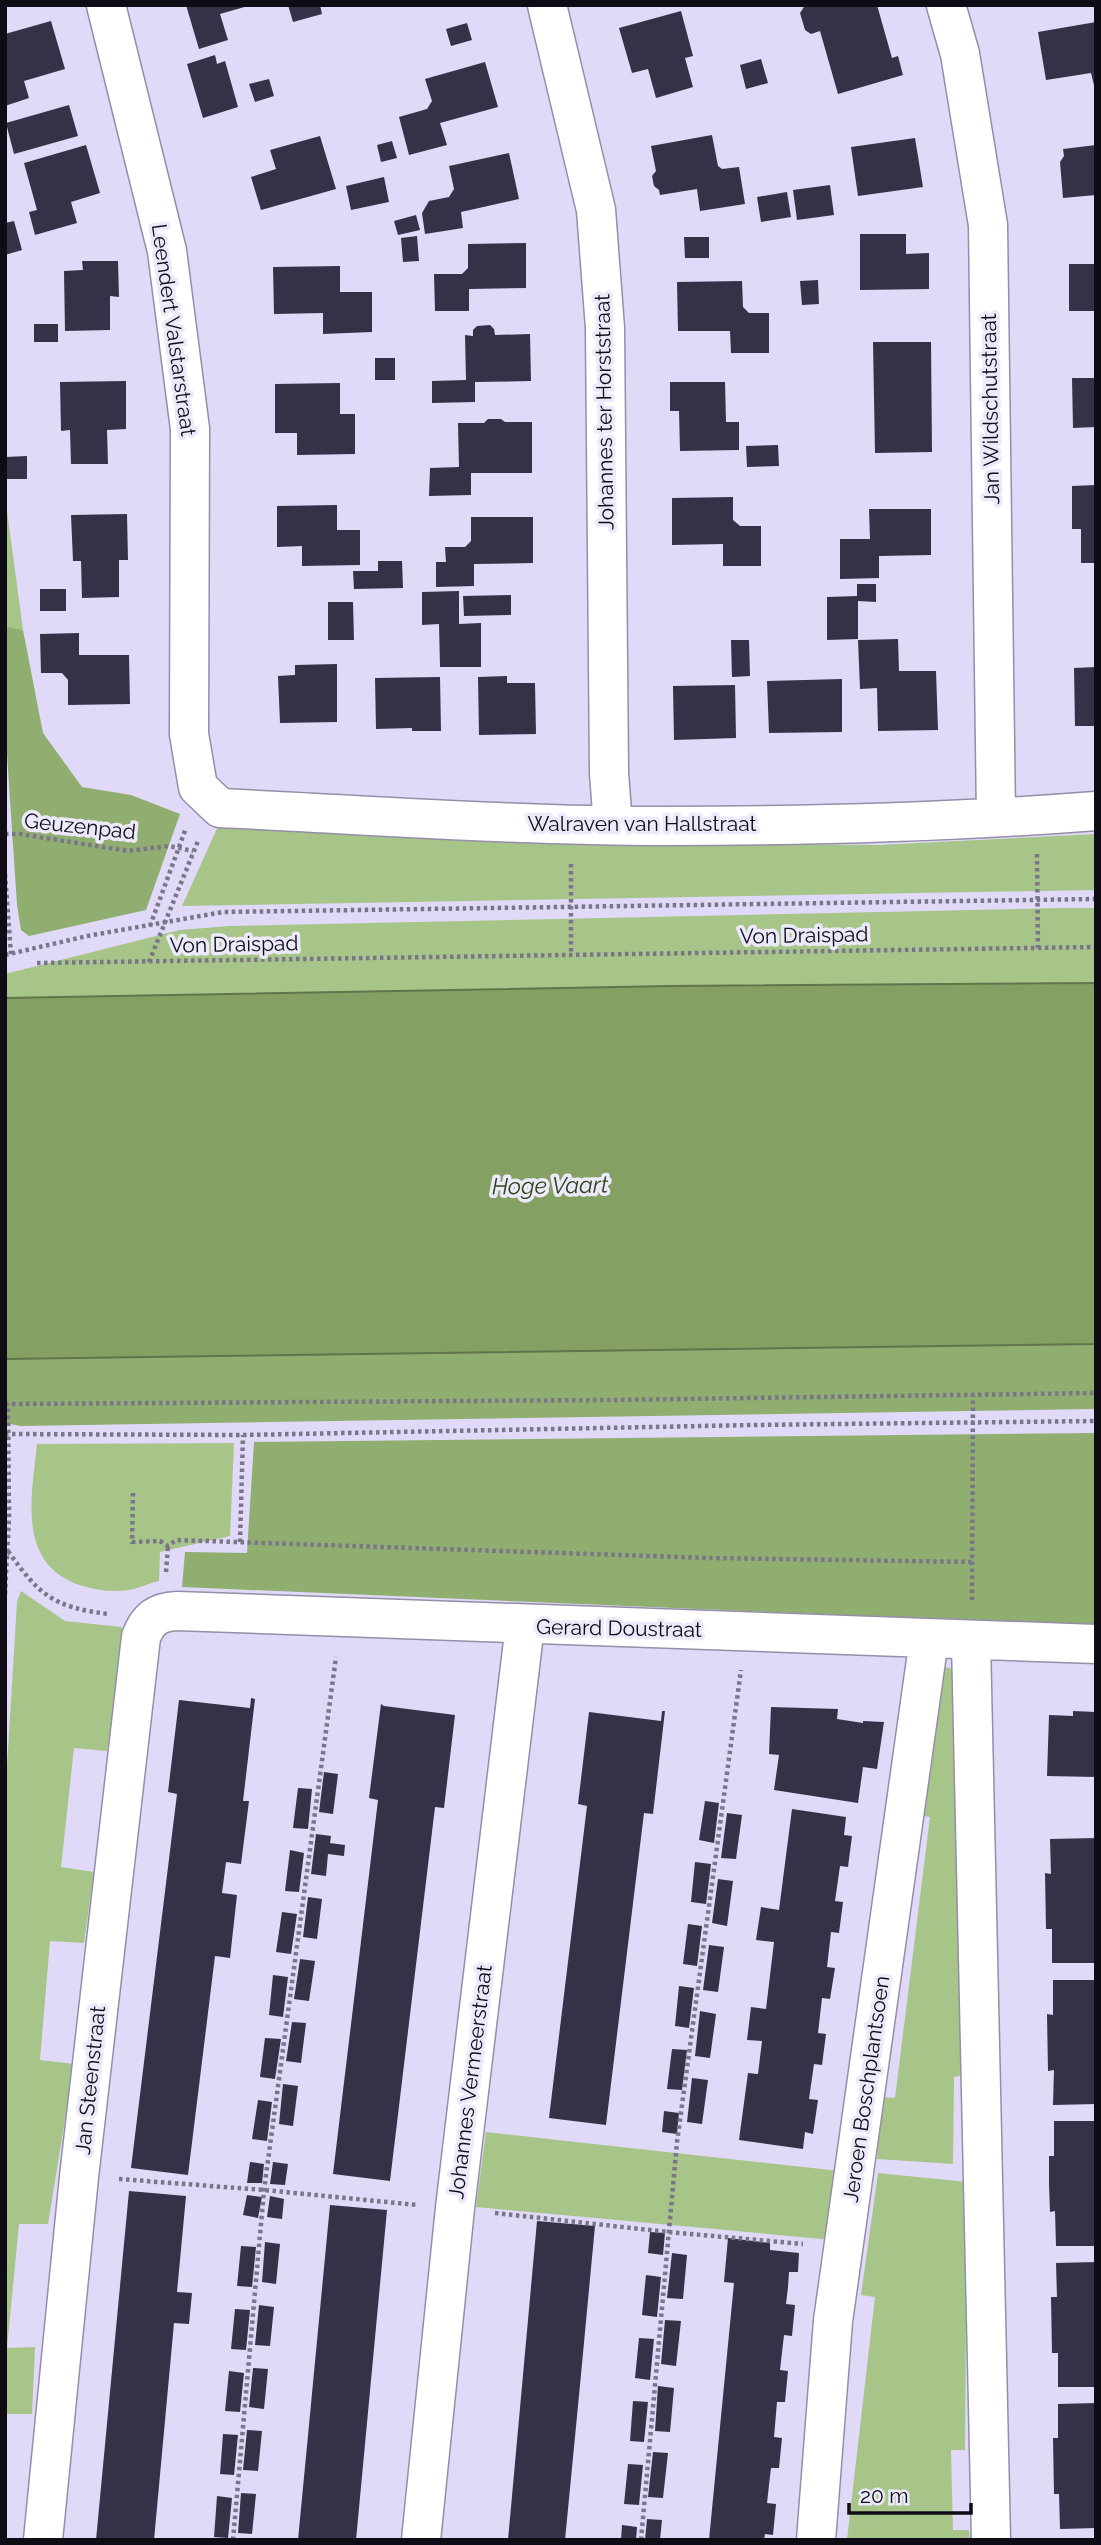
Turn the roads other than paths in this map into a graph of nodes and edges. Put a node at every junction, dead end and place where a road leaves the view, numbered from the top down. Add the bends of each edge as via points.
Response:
1 (106, 5) edge
2 (547, 5) edge
3 (946, 5) edge
4 (198, 787) joint
5 (1096, 811) edge
6 (996, 817) junction
7 (613, 825) junction
8 (147, 1623) joint
9 (524, 1625) junction
10 (929, 1639) junction
11 (971, 1641) junction
12 (1096, 1644) edge
13 (43, 2540) edge
14 (421, 2540) edge
15 (816, 2540) edge
16 (991, 2540) edge

1 - 4 street, Leendert Valstarstraat via 167,251 190,429 189,734
2 - 7 street, Johannes ter Horststraat via 596,210 605,328
3 - 6 street, Jan Wildschutstraat via 960,54 988,225
4 - 7 street, Walraven van Hallstraat via 220,808
5 - 6 street, Walraven van Hallstraat
6 - 7 street, Walraven van Hallstraat
8 - 9 street, Gerard Doustraat via 162,1611
8 - 13 street, Jan Steenstraat via 141,1637 95,2038
9 - 10 street, Gerard Doustraat
9 - 14 street, Johannes Vermeerstraat
10 - 11 street, Gerard Doustraat
10 - 15 street, Jeroen Boschplantsoen via 834,2321
11 - 12 street, Gerard Doustraat
11 - 16 street

